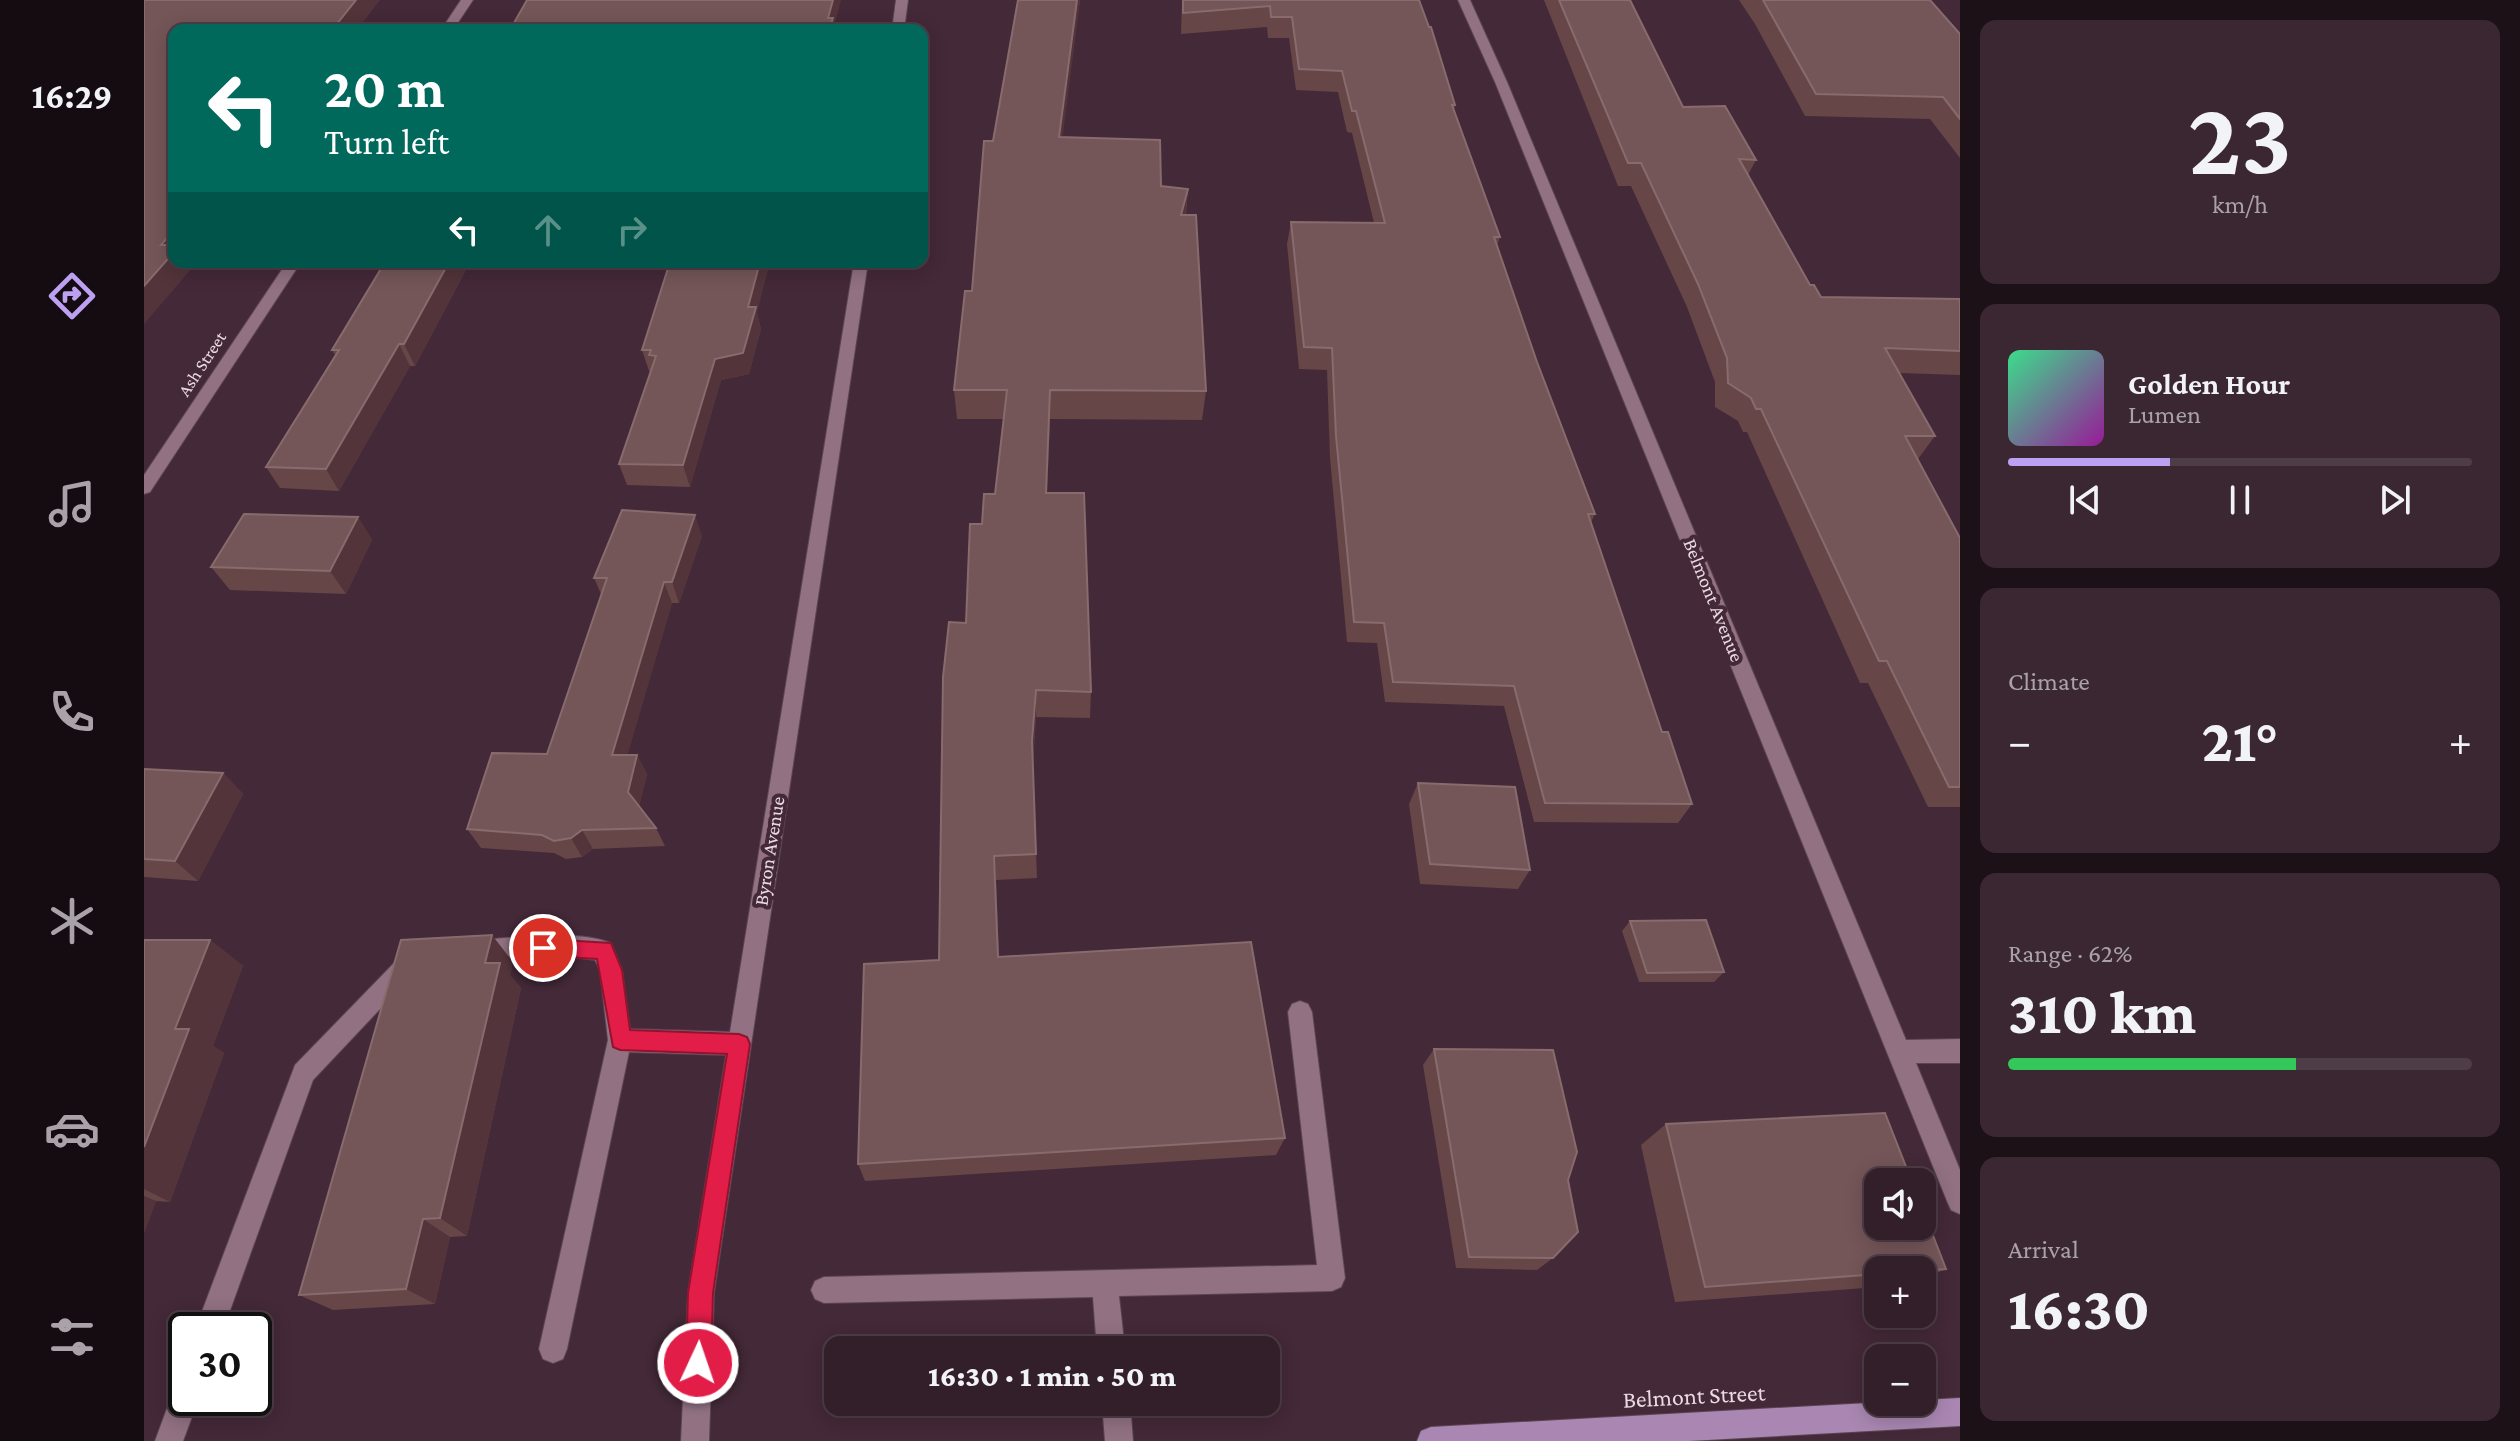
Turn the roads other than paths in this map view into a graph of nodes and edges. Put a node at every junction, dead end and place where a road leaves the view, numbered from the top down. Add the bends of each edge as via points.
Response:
1 (467, 0) edge
2 (902, 0) edge
3 (1464, 0) edge
4 (451, 24) edge
5 (899, 24) edge
6 (290, 268) edge
7 (860, 268) edge
8 (144, 488) edge
9 (451, 950) edge
10 (421, 951) edge
11 (1300, 1012) dead end
12 (620, 1040) junction
13 (739, 1044) junction
14 (1960, 1051) edge
15 (1899, 1052) junction
16 (1960, 1201) edge
17 (1105, 1284) junction
18 (824, 1290) dead end
19 (216, 1312) edge
20 (1110, 1336) edge
21 (553, 1349) dead end
22 (1960, 1412) edge
23 (178, 1416) edge
24 (1117, 1416) edge
25 (1694, 1434) edge
26 (1529, 1438) edge
27 (169, 1441) edge
28 (695, 1441) edge
29 (1119, 1441) edge
30 (1431, 1441) edge

1 - 4 street
2 - 5 street
3 - 15 street, Belmont Avenue
6 - 8 street, Ash Street
7 - 13 street, Byron Avenue
9 - 12 street via 603,950 611,970
10 - 19 street via 304,1073
11 - 17 street via 1332,1278
12 - 13 street
12 - 21 street
13 - 28 street, Byron Avenue via 701,1293
14 - 15 street
15 - 16 street, Belmont Avenue
17 - 18 street
17 - 20 street
22 - 25 main road, Belmont Street
23 - 27 street
24 - 29 street
25 - 26 main road, Belmont Street
26 - 30 main road, Belmont Street

